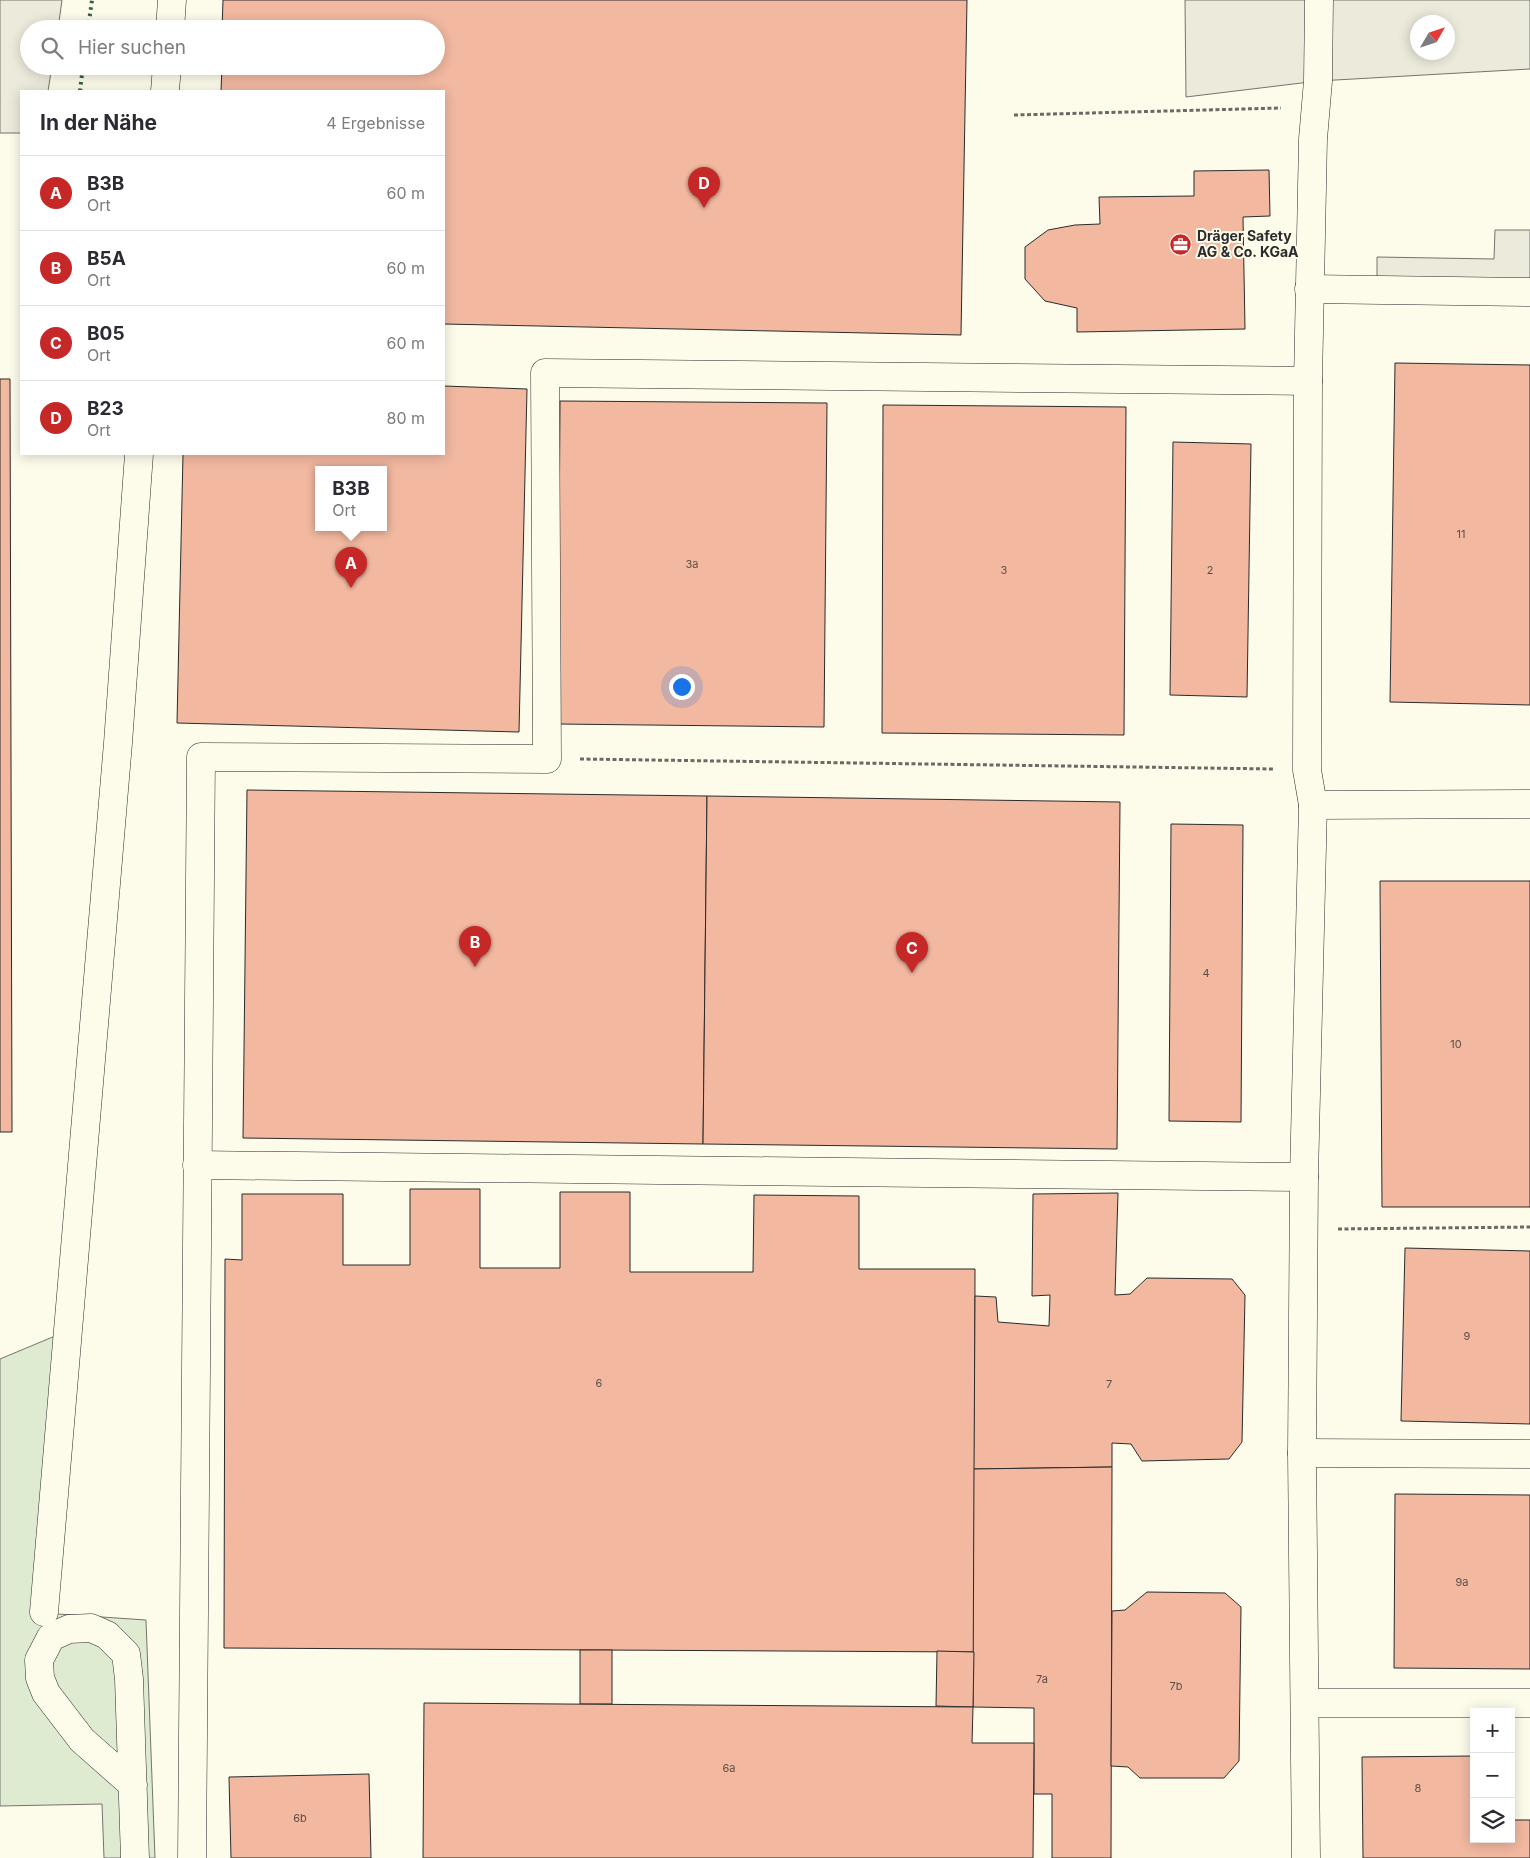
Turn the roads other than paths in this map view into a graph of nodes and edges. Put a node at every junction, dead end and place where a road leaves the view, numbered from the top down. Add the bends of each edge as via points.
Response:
1 (172, 0) edge
2 (1318, 0) edge
3 (171, 20) edge
4 (167, 75) edge
5 (166, 90) edge
6 (1310, 289) junction
7 (1530, 292) edge
8 (1308, 381) junction
9 (139, 455) edge
10 (1530, 804) edge
11 (1312, 806) junction
12 (197, 1165) junction
13 (1304, 1177) junction
14 (1302, 1453) junction
15 (1530, 1454) edge
16 (44, 1612) dead end
17 (1305, 1702) junction
18 (1530, 1703) edge
19 (133, 1786) junction
20 (135, 1858) edge
21 (192, 1858) edge
22 (1306, 1858) edge

1 - 3 street
2 - 6 street
4 - 5 street
6 - 7 street
6 - 8 street
8 - 11 street via 1307,770
8 - 12 street via 545,373 547,759 201,757
9 - 16 street via 118,743
10 - 11 street
11 - 13 street
12 - 13 street
12 - 21 street
13 - 14 street
14 - 15 street
14 - 17 street
17 - 18 street
17 - 22 street
19 - 19 street via 82,1740 46,1693 40,1678 39,1660 52,1637 68,1629 91,1628 107,1635 126,1654
19 - 20 street

